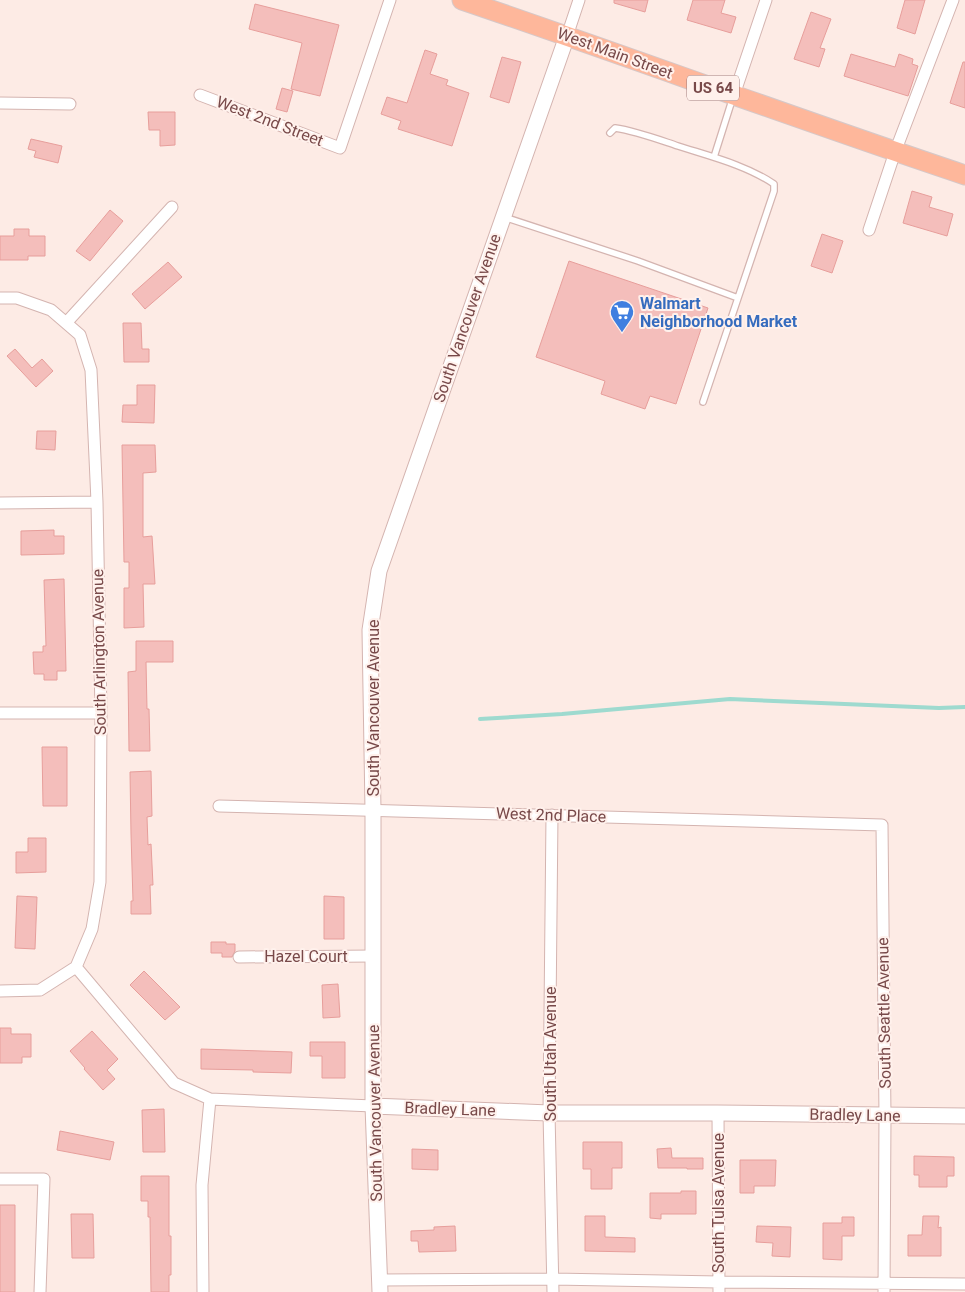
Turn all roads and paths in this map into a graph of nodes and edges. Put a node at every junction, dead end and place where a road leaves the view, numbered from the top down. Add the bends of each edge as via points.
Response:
1 (390, 0) edge
2 (462, 0) edge
3 (579, 0) edge
4 (766, 0) edge
5 (953, 0) edge
6 (567, 36) junction
7 (200, 95) dead end
8 (734, 95) junction
9 (0, 103) edge
10 (70, 104) dead end
11 (610, 133) dead end
12 (895, 152) junction
13 (714, 157) junction
14 (965, 175) edge
15 (172, 207) dead end
16 (503, 217) junction
17 (869, 230) dead end
18 (0, 298) edge
19 (738, 298) junction
20 (66, 323) junction
21 (703, 402) dead end
22 (97, 502) junction
23 (0, 504) edge
24 (0, 713) edge
25 (101, 713) junction
26 (219, 806) dead end
27 (373, 810) junction
28 (552, 815) junction
29 (882, 825) joint
30 (374, 956) junction
31 (239, 957) dead end
32 (76, 967) junction
33 (0, 991) edge
34 (210, 1099) junction
35 (373, 1106) junction
36 (549, 1113) junction
37 (718, 1113) junction
38 (885, 1116) junction
39 (965, 1116) edge
40 (0, 1179) edge
41 (553, 1279) junction
42 (965, 1284) edge
43 (380, 1286) edge
44 (719, 1287) edge
45 (884, 1288) edge
46 (40, 1292) edge
47 (203, 1292) edge
48 (553, 1292) edge

1 - 7 street, West 2nd Street via 340,148
2 - 6 main road, West Main Street / US 64
3 - 6 street
4 - 8 street
5 - 12 street
6 - 8 main road, West Main Street / US 64
6 - 16 street, South Vancouver Avenue
8 - 12 main road, West Main Street / US 64
8 - 13 lane
9 - 10 street
11 - 13 lane via 615,128 625,129
12 - 14 main road, West Main Street / US 64
12 - 17 street
13 - 19 lane via 761,175 774,184
15 - 20 street
16 - 19 lane
16 - 27 street, South Vancouver Avenue via 379,571 370,630
18 - 20 street via 17,298 51,310
19 - 21 lane
20 - 22 street, South Arlington Avenue via 80,335 91,370
22 - 23 street
22 - 25 street, South Arlington Avenue
24 - 25 street
25 - 32 street, South Arlington Avenue via 100,882 92,929
26 - 27 street, West 2nd Place
27 - 28 street, West 2nd Place
27 - 30 street, South Vancouver Avenue
28 - 29 street, West 2nd Place
28 - 36 street, South Utah Avenue
29 - 38 street, South Seattle Avenue
30 - 31 street, Hazel Court
30 - 35 street, South Vancouver Avenue
32 - 33 street via 40,990
32 - 34 street, Bradley Lane via 174,1083
34 - 35 street, Bradley Lane
34 - 47 street via 202,1185
35 - 36 street, Bradley Lane
35 - 43 street, South Vancouver Avenue
36 - 37 street, Bradley Lane
36 - 41 street, South Utah Avenue
37 - 38 street, Bradley Lane
37 - 44 street, South Tulsa Avenue
38 - 39 street, Bradley Lane
38 - 45 street, South Seattle Avenue
40 - 46 street via 44,1179
41 - 43 street
41 - 44 street
41 - 48 street, South Utah Avenue
42 - 45 street
44 - 45 street

